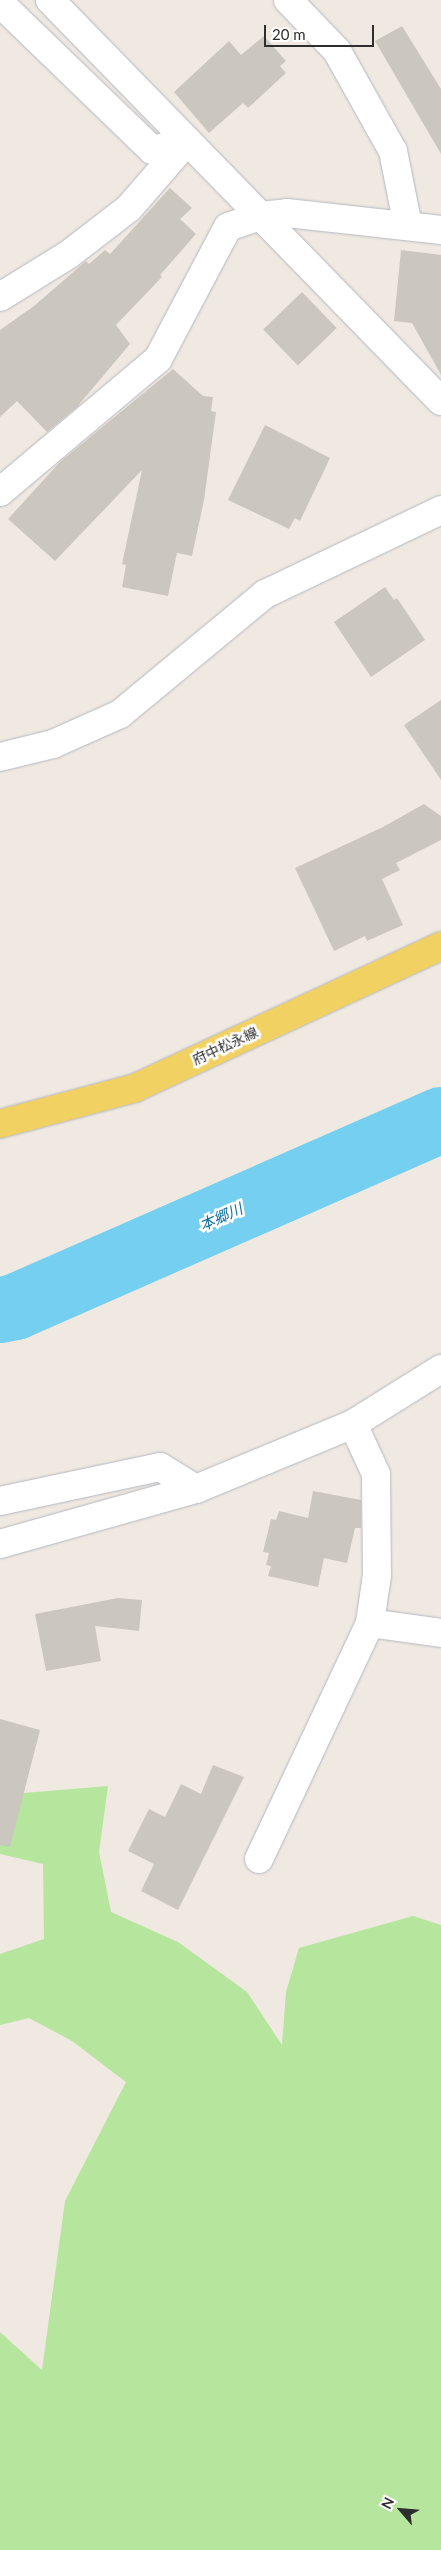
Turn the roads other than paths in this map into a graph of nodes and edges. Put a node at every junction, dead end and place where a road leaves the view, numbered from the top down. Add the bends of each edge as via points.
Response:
1 (50, 0) edge
2 (288, 0) edge
3 (0, 3) edge
4 (187, 141) junction
5 (260, 216) junction
6 (408, 226) junction
7 (441, 230) edge
8 (0, 297) edge
9 (441, 401) edge
10 (0, 492) edge
11 (441, 510) edge
12 (0, 756) edge
13 (441, 946) edge
14 (0, 1124) edge
15 (441, 1369) edge
16 (353, 1424) junction
17 (196, 1490) junction
18 (0, 1501) edge
19 (0, 1544) edge
20 (370, 1623) junction
21 (441, 1633) edge
22 (260, 1859) dead end

1 - 4 street
2 - 6 street via 337,51 394,151
3 - 4 street via 152,150
4 - 5 street
4 - 8 street via 129,208 68,255
5 - 6 street via 287,213
5 - 9 street
5 - 10 street via 228,227 158,359
6 - 7 street
11 - 12 street via 265,594 120,714 53,744
13 - 14 main road, 府中松永線 via 135,1088
15 - 16 street
16 - 17 street
16 - 20 street via 376,1474 377,1575
17 - 18 street via 160,1467
17 - 19 street
20 - 21 street
20 - 22 street

